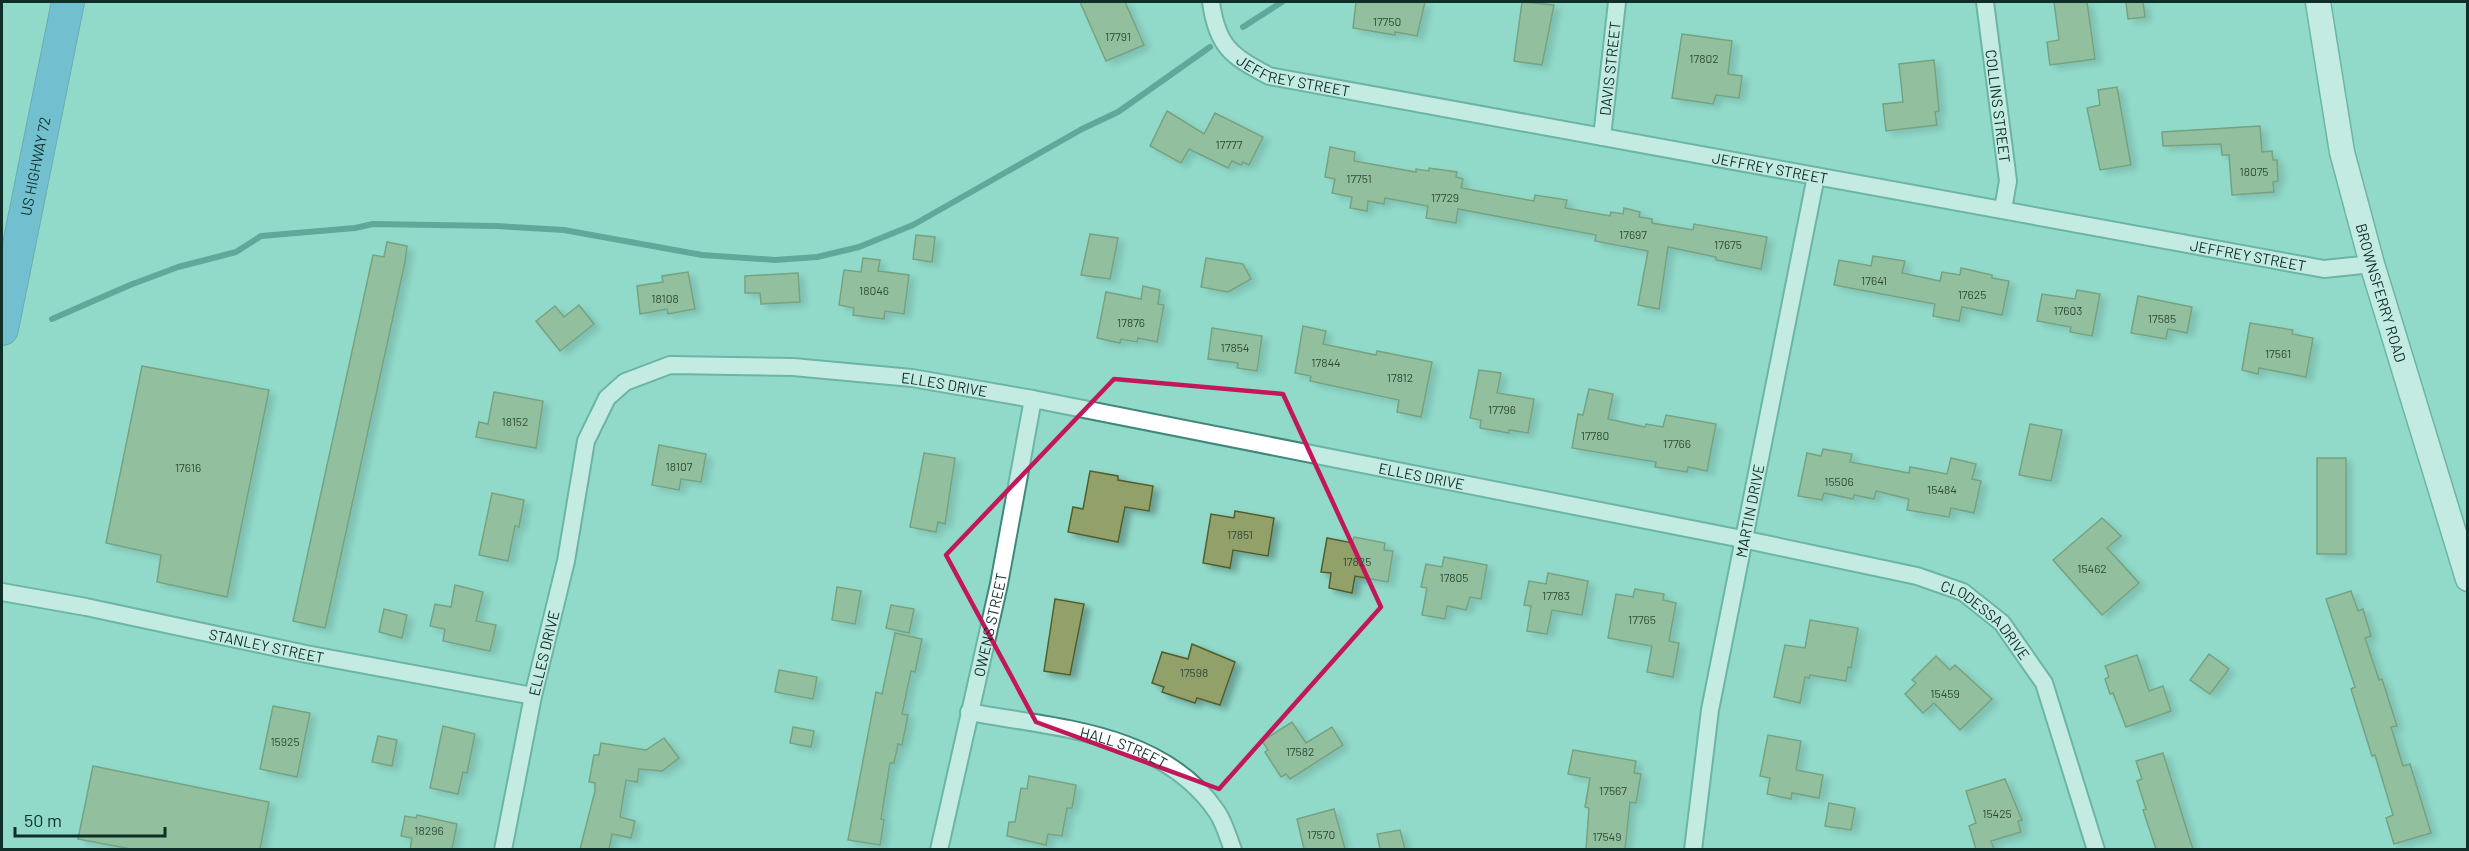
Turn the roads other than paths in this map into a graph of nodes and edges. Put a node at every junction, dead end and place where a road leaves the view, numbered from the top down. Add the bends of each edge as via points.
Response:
1 (68, 2) edge
2 (1211, 2) edge
3 (1617, 2) edge
4 (1985, 2) edge
5 (2318, 2) edge
6 (1602, 137) junction
7 (1816, 176) junction
8 (2002, 209) junction
9 (2372, 264) junction
10 (2, 329) edge
11 (1033, 399) junction
12 (1742, 538) junction
13 (2468, 579) edge
14 (2, 592) edge
15 (533, 696) junction
16 (969, 712) junction
17 (503, 849) edge
18 (939, 849) edge
19 (1233, 849) edge
20 (1693, 849) edge
21 (2096, 849) edge

1 - 10 highway, US HIGHWAY 72
2 - 6 street, JEFFREY STREET via 1214,23 1225,46 1246,64 1269,76
3 - 6 street, DAVIS STREET
4 - 8 street, COLLINS STREET via 2008,181
5 - 9 street, BROWNSFERRY ROAD via 2342,152
6 - 7 street, JEFFREY STREET
7 - 8 street, JEFFREY STREET
7 - 12 street, MARTIN DRIVE
8 - 9 street, JEFFREY STREET via 2324,269
9 - 13 street, BROWNSFERRY ROAD
11 - 12 street, ELLES DRIVE
11 - 15 street, ELLES DRIVE via 912,378 793,367 670,365 625,382 607,398 586,441 566,561
11 - 16 street, OWENS STREET via 999,584
12 - 20 street, MARTIN DRIVE via 1710,710
12 - 21 street, CLODESSA DRIVE via 1917,576 1963,592 2002,623 2044,683
14 - 15 street, STANLEY STREET
15 - 17 street, ELLES DRIVE
16 - 18 street, OWENS STREET
16 - 19 street, HALL STREET via 1097,736 1143,750 1185,776 1217,812

